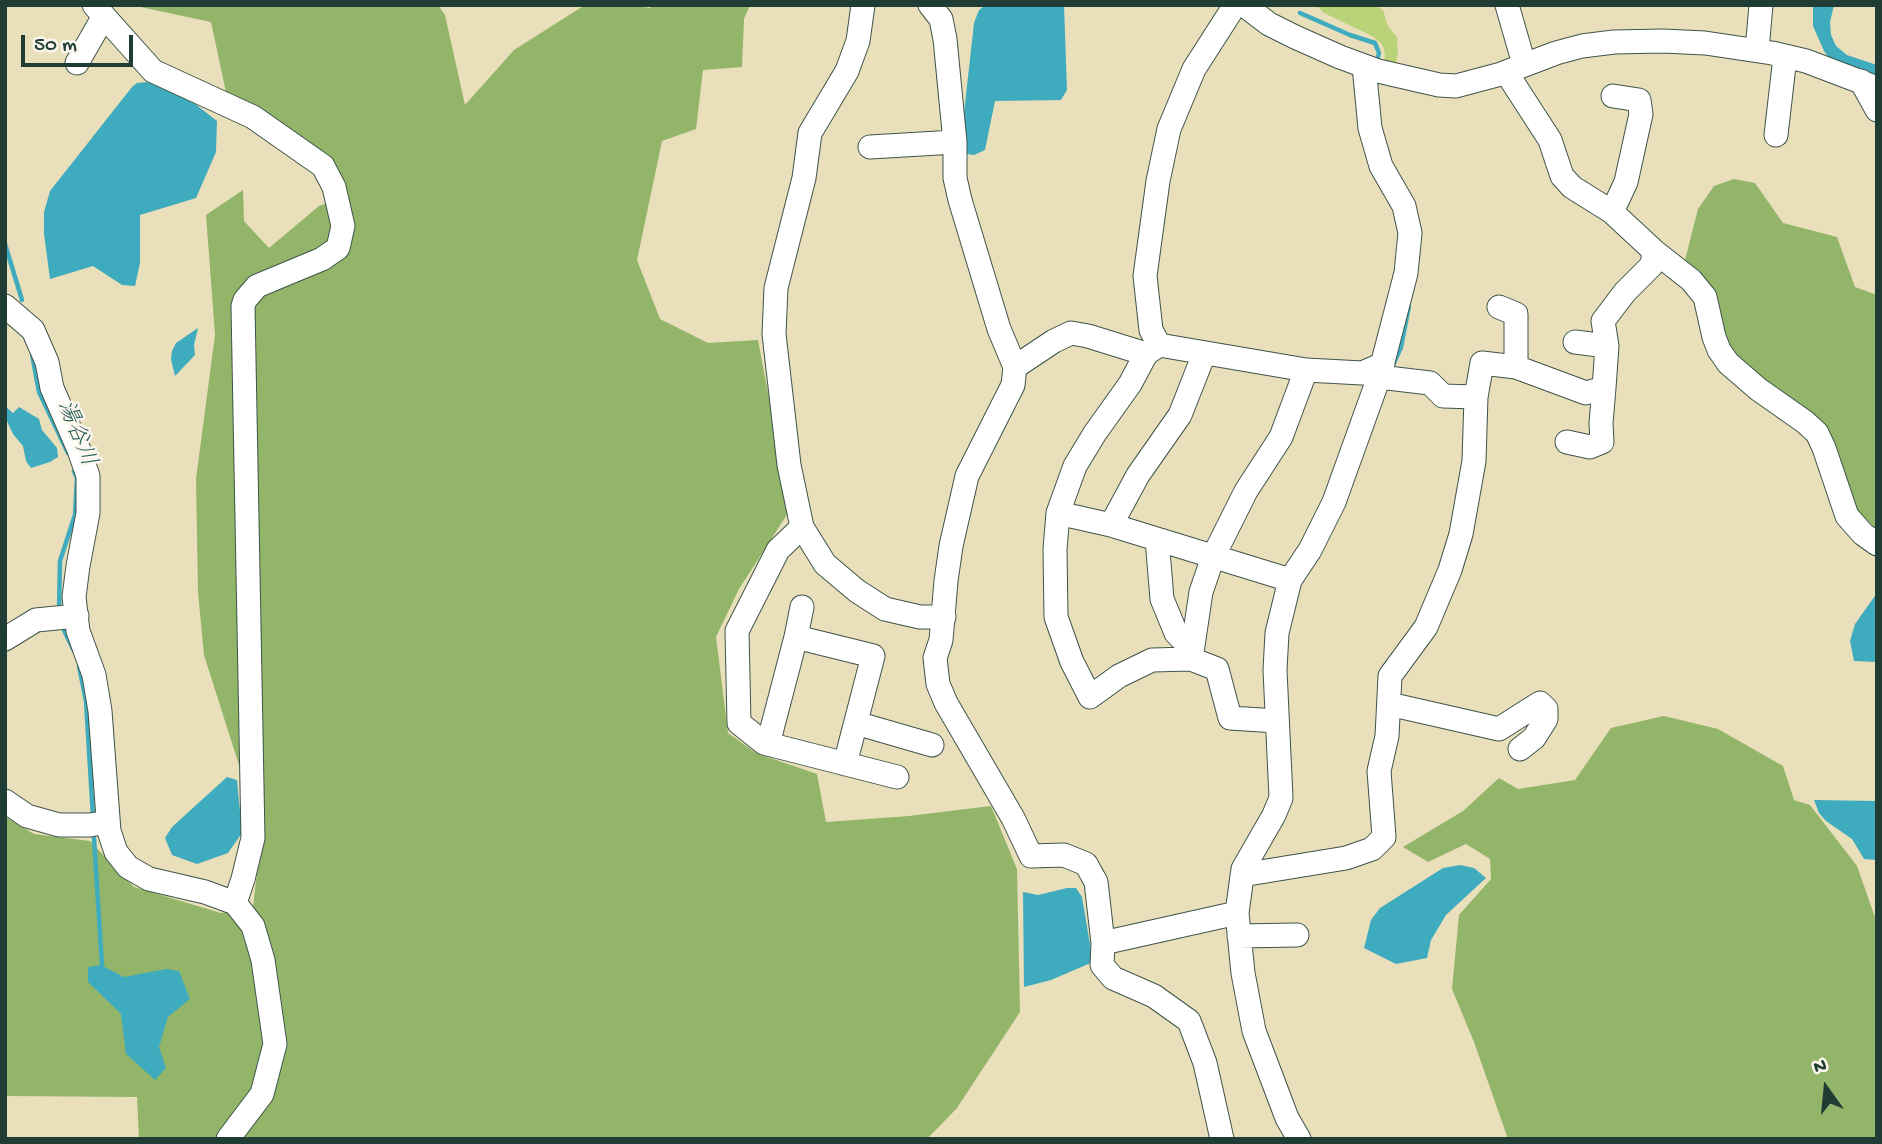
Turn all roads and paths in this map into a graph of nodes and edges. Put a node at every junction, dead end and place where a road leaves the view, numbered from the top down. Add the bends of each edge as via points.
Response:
1 (863, 5) edge
2 (930, 5) edge
3 (1235, 5) edge
4 (1244, 5) edge
5 (1507, 5) edge
6 (1761, 5) edge
7 (99, 11) edge
8 (1757, 50) junction
9 (1785, 57) junction
10 (77, 63) dead end
11 (1364, 66) junction
12 (1515, 68) junction
13 (1869, 85) edge
14 (1614, 96) dead end
15 (1877, 110) edge
16 (1776, 135) dead end
17 (955, 142) junction
18 (870, 147) dead end
19 (1612, 212) junction
20 (1654, 251) junction
21 (5, 306) edge
22 (1499, 307) dead end
23 (1575, 342) dead end
24 (1607, 346) junction
25 (1153, 350) junction
26 (1204, 354) junction
27 (1016, 367) junction
28 (1516, 367) junction
29 (1306, 370) junction
30 (1382, 371) junction
31 (1604, 388) junction
32 (1476, 397) junction
33 (1567, 442) dead end
34 (1058, 513) junction
35 (1111, 525) junction
36 (802, 527) junction
37 (1157, 540) junction
38 (1877, 544) edge
39 (1213, 557) junction
40 (1290, 580) junction
41 (802, 607) dead end
42 (77, 616) junction
43 (944, 617) junction
44 (796, 637) junction
45 (5, 639) edge
46 (1191, 654) junction
47 (1389, 704) junction
48 (1277, 721) junction
49 (856, 723) junction
50 (768, 744) junction
51 (932, 745) dead end
52 (1520, 749) dead end
53 (845, 764) junction
54 (897, 777) dead end
55 (5, 801) edge
56 (108, 822) junction
57 (1242, 875) junction
58 (234, 903) junction
59 (1238, 924) junction
60 (1297, 935) dead end
61 (1103, 943) junction
62 (229, 1139) edge
63 (1222, 1139) edge
64 (1298, 1139) edge

1 - 36 street via 858,41 847,71 810,133 804,178 776,288 774,334 789,465
2 - 17 street via 941,19 945,38
3 - 25 street via 1194,69 1169,129 1145,276
4 - 11 street via 1269,24
5 - 12 street
6 - 8 street
7 - 10 street
7 - 58 street via 153,71 253,117 323,166 334,187 343,226 338,248 257,286 243,306 253,838
8 - 9 street
8 - 12 street via 1662,41 1614,42 1582,46
9 - 13 street
9 - 16 street
11 - 12 street via 1456,86
11 - 30 street via 1370,128 1381,166 1404,206 1410,233 1406,273
12 - 19 street via 1550,139 1562,176
13 - 15 street
14 - 19 street via 1639,100 1642,114 1626,182
17 - 18 street
17 - 27 street via 960,200 999,329
19 - 20 street
20 - 24 street via 1652,265 1603,321
20 - 38 street via 1705,297 1714,337 1728,363 1816,433 1847,516
21 - 42 street via 33,330 88,476 88,513 74,597
22 - 28 street via 1516,314
23 - 24 street
24 - 31 street
25 - 26 street
25 - 27 street via 1071,333
25 - 34 street via 1075,466
26 - 29 street
26 - 35 street via 1180,415 1138,475
27 - 43 street via 1013,385 967,476 951,546
28 - 31 street via 1586,393
28 - 32 street via 1482,363
29 - 30 street
29 - 39 street via 1282,437 1246,491
30 - 32 street via 1430,383 1443,396
30 - 40 street via 1334,502
31 - 33 street via 1602,442 1590,447
32 - 47 street via 1474,461 1461,534 1426,627 1390,676
34 - 35 street
34 - 46 street via 1055,617 1090,697 1152,660
35 - 37 street
36 - 43 street via 825,564 885,609
36 - 50 street via 778,551 737,631 739,723
37 - 39 street
37 - 46 street via 1163,599 1176,634
39 - 40 street
39 - 46 street via 1201,592
40 - 48 street via 1277,634
41 - 44 street
42 - 45 street via 36,620
42 - 56 street via 98,699
43 - 61 street via 935,658 946,703 1031,856 1064,855 1086,864 1096,882
44 - 49 street via 873,656
44 - 50 street
46 - 48 street via 1217,669 1230,718
47 - 52 street via 1499,729 1540,703 1546,709 1546,719
47 - 57 street via 1379,771 1384,837 1372,849 1346,858
48 - 57 street via 1281,798
49 - 51 street
49 - 53 street
50 - 53 street
53 - 54 street
55 - 56 street via 27,816 59,825
56 - 58 street via 116,852 128,867 149,879
57 - 59 street
58 - 62 street via 253,926 263,960 275,1044 262,1094
59 - 60 street
59 - 61 street
59 - 64 street via 1254,1031
61 - 63 street via 1102,965 1113,978 1154,996 1189,1021 1205,1063

